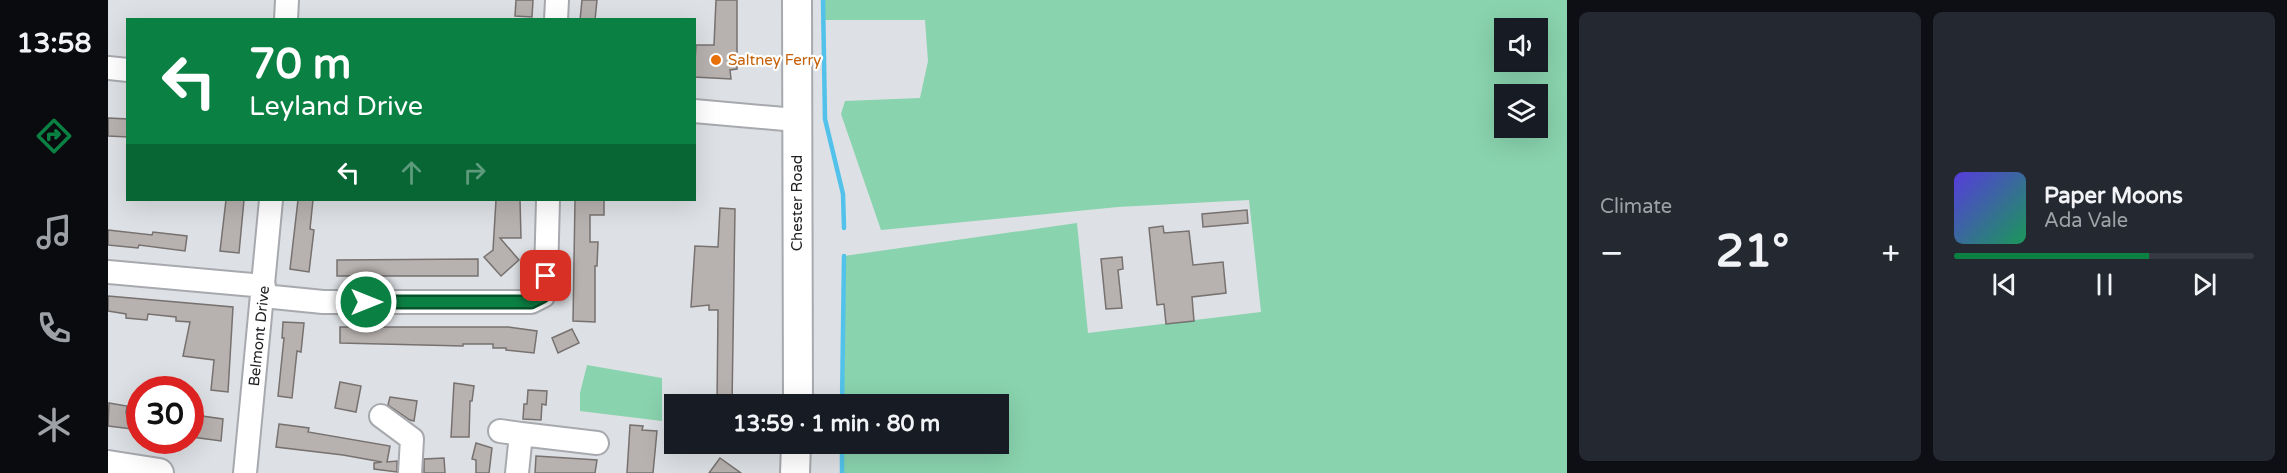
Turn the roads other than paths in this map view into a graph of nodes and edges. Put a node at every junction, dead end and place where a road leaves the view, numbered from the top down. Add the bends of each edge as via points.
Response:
1 (287, 0) edge
2 (557, 0) edge
3 (797, 0) edge
4 (286, 18) edge
5 (556, 18) edge
6 (108, 68) edge
7 (126, 70) edge
8 (696, 111) edge
9 (796, 120) junction
10 (272, 201) edge
11 (548, 201) edge
12 (108, 272) edge
13 (264, 291) junction
14 (798, 394) edge
15 (381, 416) dead end
16 (583, 434) dead end
17 (796, 454) edge
18 (108, 465) edge
19 (159, 473) edge
20 (245, 473) edge
21 (410, 473) edge
22 (517, 473) edge
23 (795, 473) edge

1 - 4 street
2 - 5 street
3 - 9 main road, Chester Road
6 - 7 street
8 - 9 street
9 - 14 main road, Chester Road
10 - 13 street, Belmont Drive
11 - 13 street via 543,296 531,302 322,302
12 - 13 street
13 - 20 street, Belmont Drive
15 - 21 street via 412,439
16 - 22 street via 510,433
17 - 23 main road
18 - 19 main road

